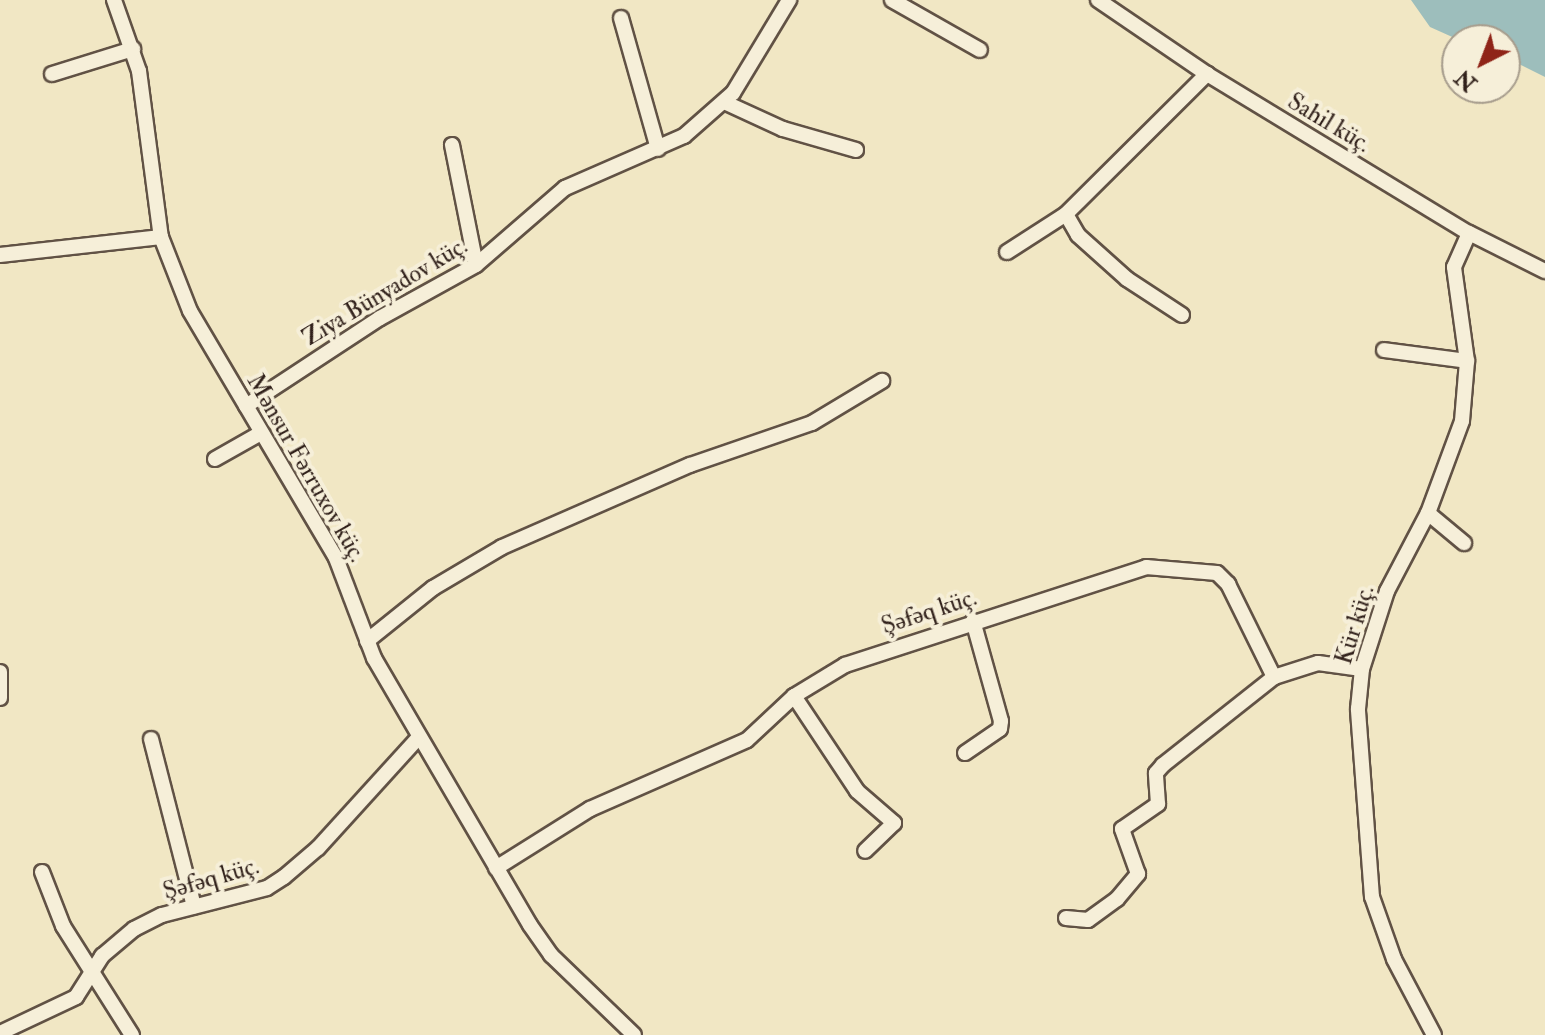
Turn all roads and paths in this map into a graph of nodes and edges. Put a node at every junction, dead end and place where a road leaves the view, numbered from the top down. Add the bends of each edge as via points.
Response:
1 (114, 0) edge
2 (789, 0) edge
3 (892, 0) edge
4 (1098, 0) edge
5 (621, 18) dead end
6 (133, 49) junction
7 (980, 50) dead end
8 (52, 74) dead end
9 (1207, 74) junction
10 (724, 102) junction
11 (452, 145) dead end
12 (658, 149) junction
13 (856, 150) dead end
14 (1066, 214) junction
15 (1469, 233) junction
16 (161, 237) junction
17 (1007, 252) dead end
18 (0, 255) edge
19 (476, 265) junction
20 (1545, 271) edge
21 (1182, 315) dead end
22 (1384, 350) dead end
23 (1467, 361) junction
24 (882, 381) dead end
25 (246, 406) junction
26 (261, 433) junction
27 (215, 459) dead end
28 (1428, 513) junction
29 (1464, 543) dead end
30 (973, 621) junction
31 (367, 641) junction
32 (1362, 669) junction
33 (0, 672) edge
34 (1274, 677) junction
35 (794, 696) junction
36 (0, 698) edge
37 (418, 738) junction
38 (151, 739) dead end
39 (965, 753) dead end
40 (865, 851) dead end
41 (496, 868) junction
42 (42, 872) dead end
43 (194, 907) junction
44 (1066, 918) dead end
45 (95, 972) junction
46 (0, 1033) edge
47 (132, 1035) edge
48 (634, 1035) edge
49 (1434, 1035) edge

1 - 6 street, Mənsur Fərruxov küç.
2 - 10 street, Ziya Bünyadov küç.
3 - 7 street
4 - 9 street, Sahil küç.
5 - 12 street
6 - 8 street
6 - 16 street, Mənsur Fərruxov küç.
9 - 14 street
9 - 15 street, Sahil küç.
10 - 12 street, Ziya Bünyadov küç. via 684,136
10 - 13 street via 783,129
11 - 19 street
12 - 19 street, Ziya Bünyadov küç. via 565,188
14 - 17 street
14 - 21 street via 1078,235 1127,279
15 - 20 street, Sahil küç.
15 - 23 street, Kür küç. via 1454,267
16 - 18 street
16 - 25 street, Mənsur Fərruxov küç. via 190,311
19 - 25 street, Ziya Bünyadov küç. via 380,318
22 - 23 street
23 - 28 street, Kür küç. via 1462,421
24 - 31 street via 812,423 690,465 502,547 433,588
25 - 26 street, Mənsur Fərruxov küç.
26 - 27 street
26 - 31 street, Mənsur Fərruxov küç. via 336,558
28 - 29 street
28 - 32 street, Kür küç. via 1387,591
30 - 34 street, Şəfəq küç. via 1146,567 1203,570 1217,573 1228,584
30 - 35 street, Şəfəq küç. via 845,665
30 - 39 street via 1001,721 1000,729
31 - 37 street, Mənsur Fərruxov küç.
32 - 34 street via 1318,663
32 - 49 street, Kür küç. via 1359,753 1372,897 1394,959
33 - 36 street
34 - 44 street via 1156,773 1158,804 1122,829 1138,865 1129,887 1088,920
35 - 40 street via 857,791 892,816 893,828
35 - 41 street, Şəfəq küç. via 747,740 590,809
37 - 41 street, Mənsur Fərruxov küç.
37 - 43 street, Şəfəq küç. via 318,848 284,877 267,888
38 - 43 street
41 - 48 street, Mənsur Fərruxov küç. via 551,955
42 - 45 street via 63,926
43 - 45 street, Şəfəq küç. via 162,915 114,942
45 - 46 street, Şəfəq küç. via 76,997
45 - 47 street

